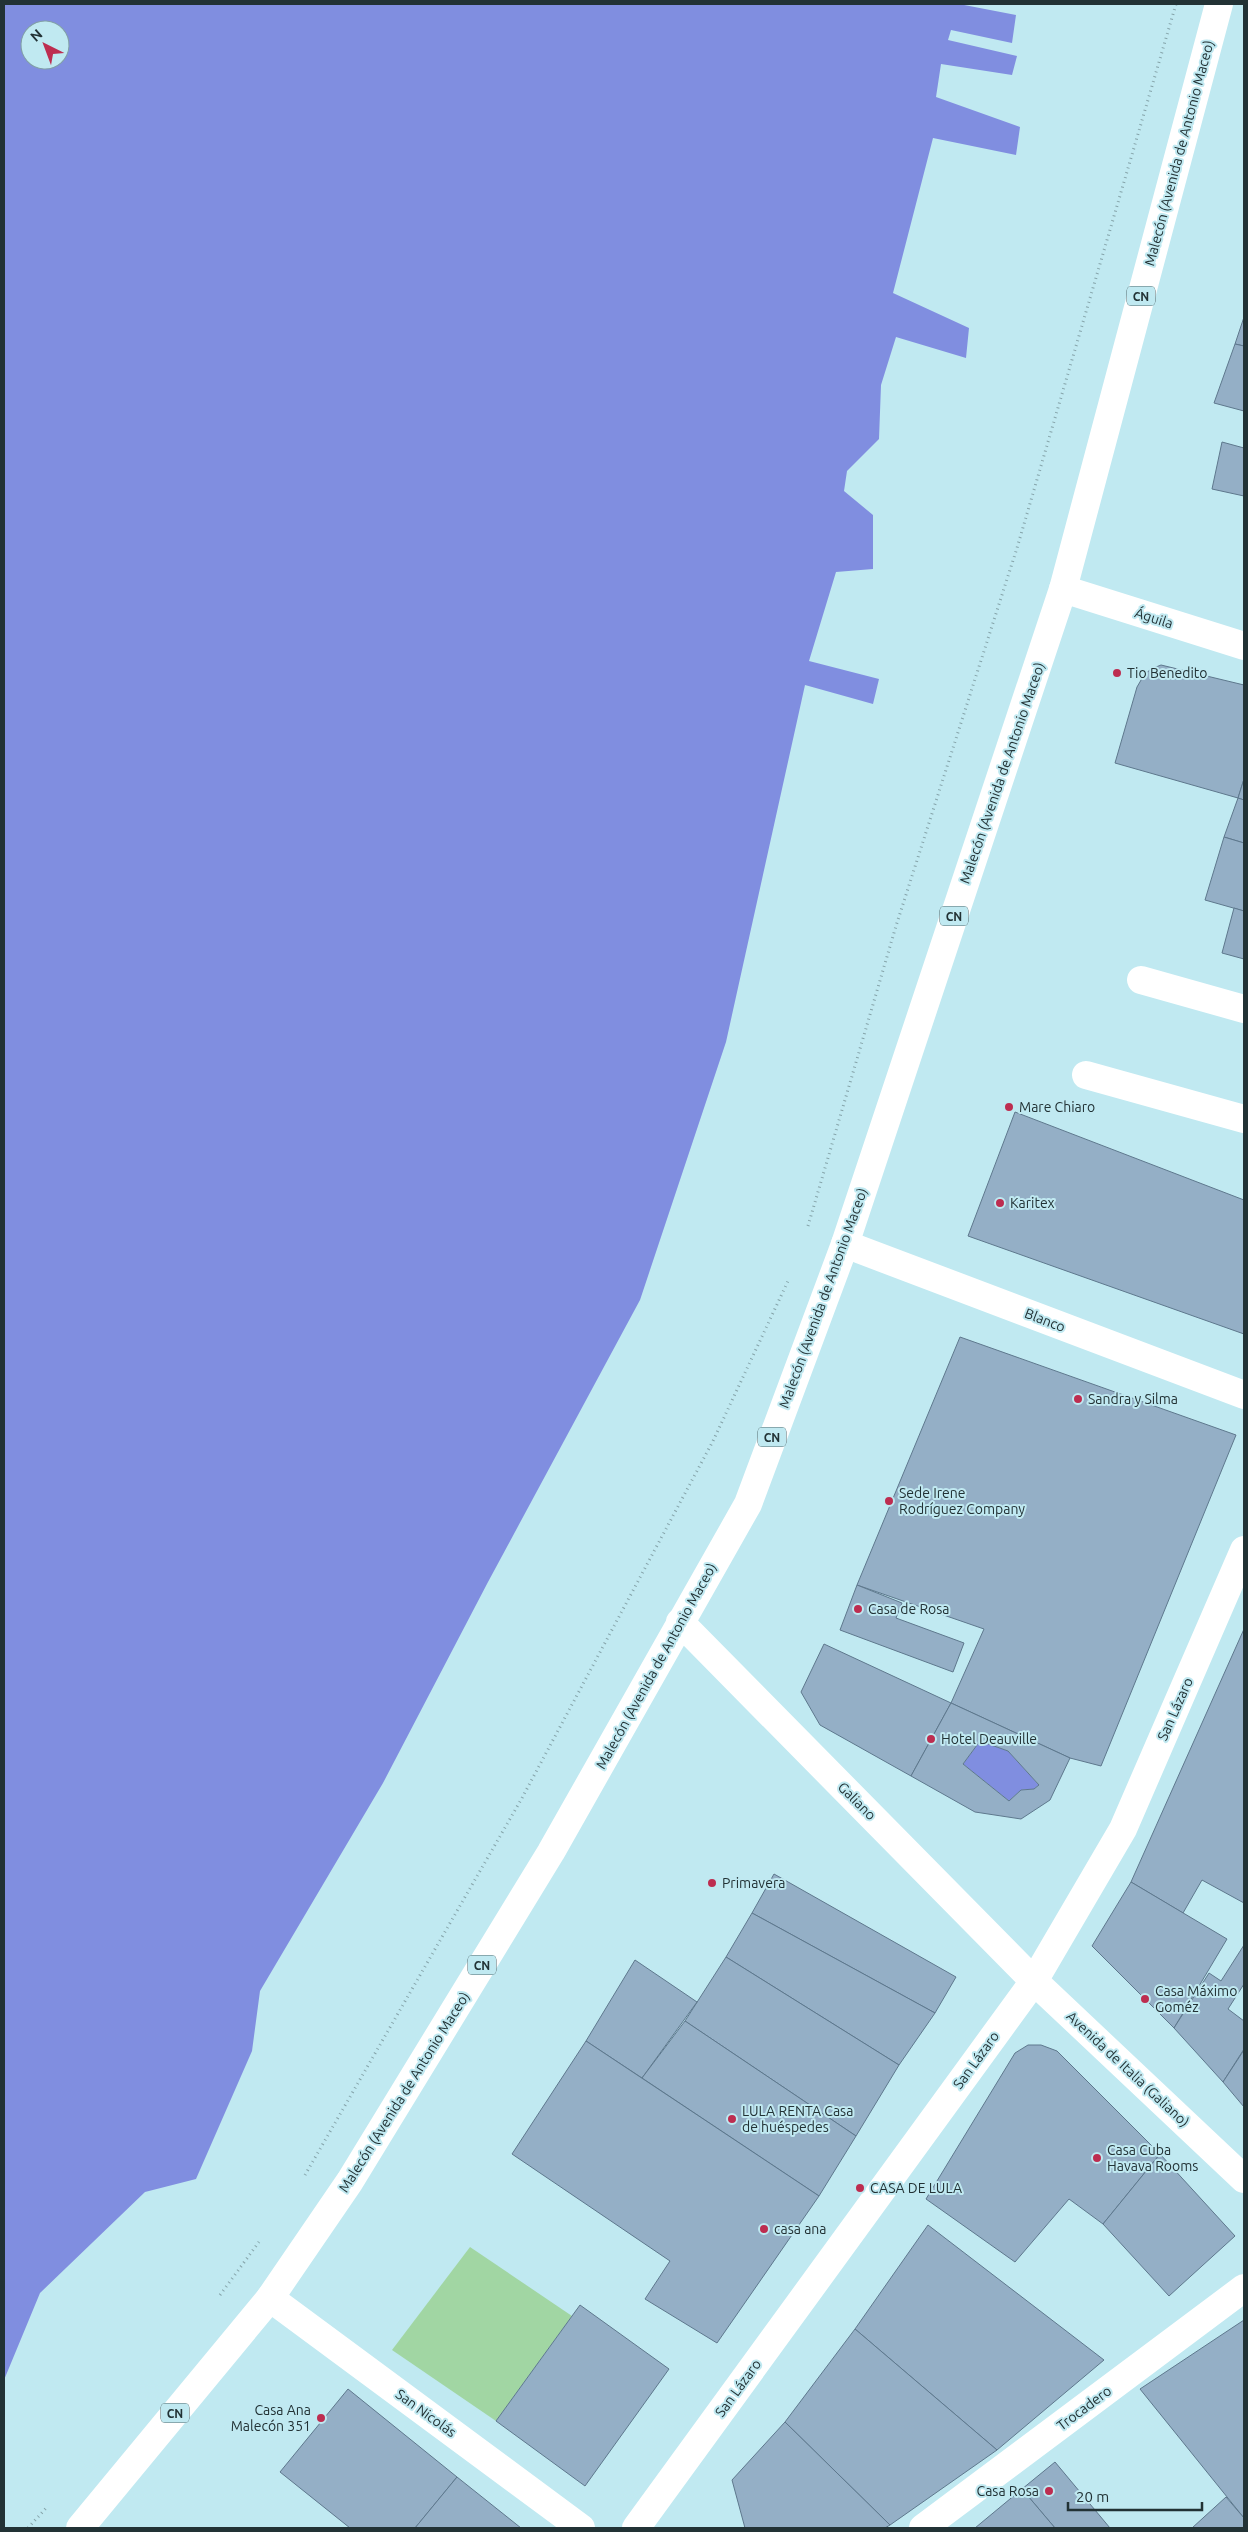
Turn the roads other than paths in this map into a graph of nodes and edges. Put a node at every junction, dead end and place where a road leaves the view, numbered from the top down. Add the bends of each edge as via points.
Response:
1 (1219, 4) edge
2 (1063, 589) junction
3 (1244, 646) edge
4 (1141, 980) dead end
5 (1244, 1009) edge
6 (1086, 1075) dead end
7 (1244, 1119) edge
8 (845, 1244) junction
9 (1244, 1395) edge
10 (1244, 1550) edge
11 (680, 1622) junction
12 (1034, 1981) junction
13 (1244, 2179) edge
14 (1244, 2288) edge
15 (270, 2298) junction
16 (80, 2528) edge
17 (581, 2528) edge
18 (636, 2528) edge
19 (923, 2528) edge

1 - 2 main road, Malecón (Avenida de Antonio Maceo) / CN
2 - 3 main road, Águila
2 - 8 main road, Malecón (Avenida de Antonio Maceo) / CN
4 - 5 main road
6 - 7 main road
8 - 9 main road, Blanco
8 - 11 main road, Malecón (Avenida de Antonio Maceo) / CN via 748,1504
10 - 12 main road, San Lázaro via 1123,1829
11 - 12 main road, Galiano
11 - 15 main road, Malecón (Avenida de Antonio Maceo) / CN via 551,1852 350,2181
12 - 13 main road, Avenida de Italia (Galiano)
12 - 18 main road, San Lázaro
14 - 19 main road, Trocadero
15 - 16 main road, Malecón (Avenida de Antonio Maceo) / CN
15 - 17 main road, San Nicolás

